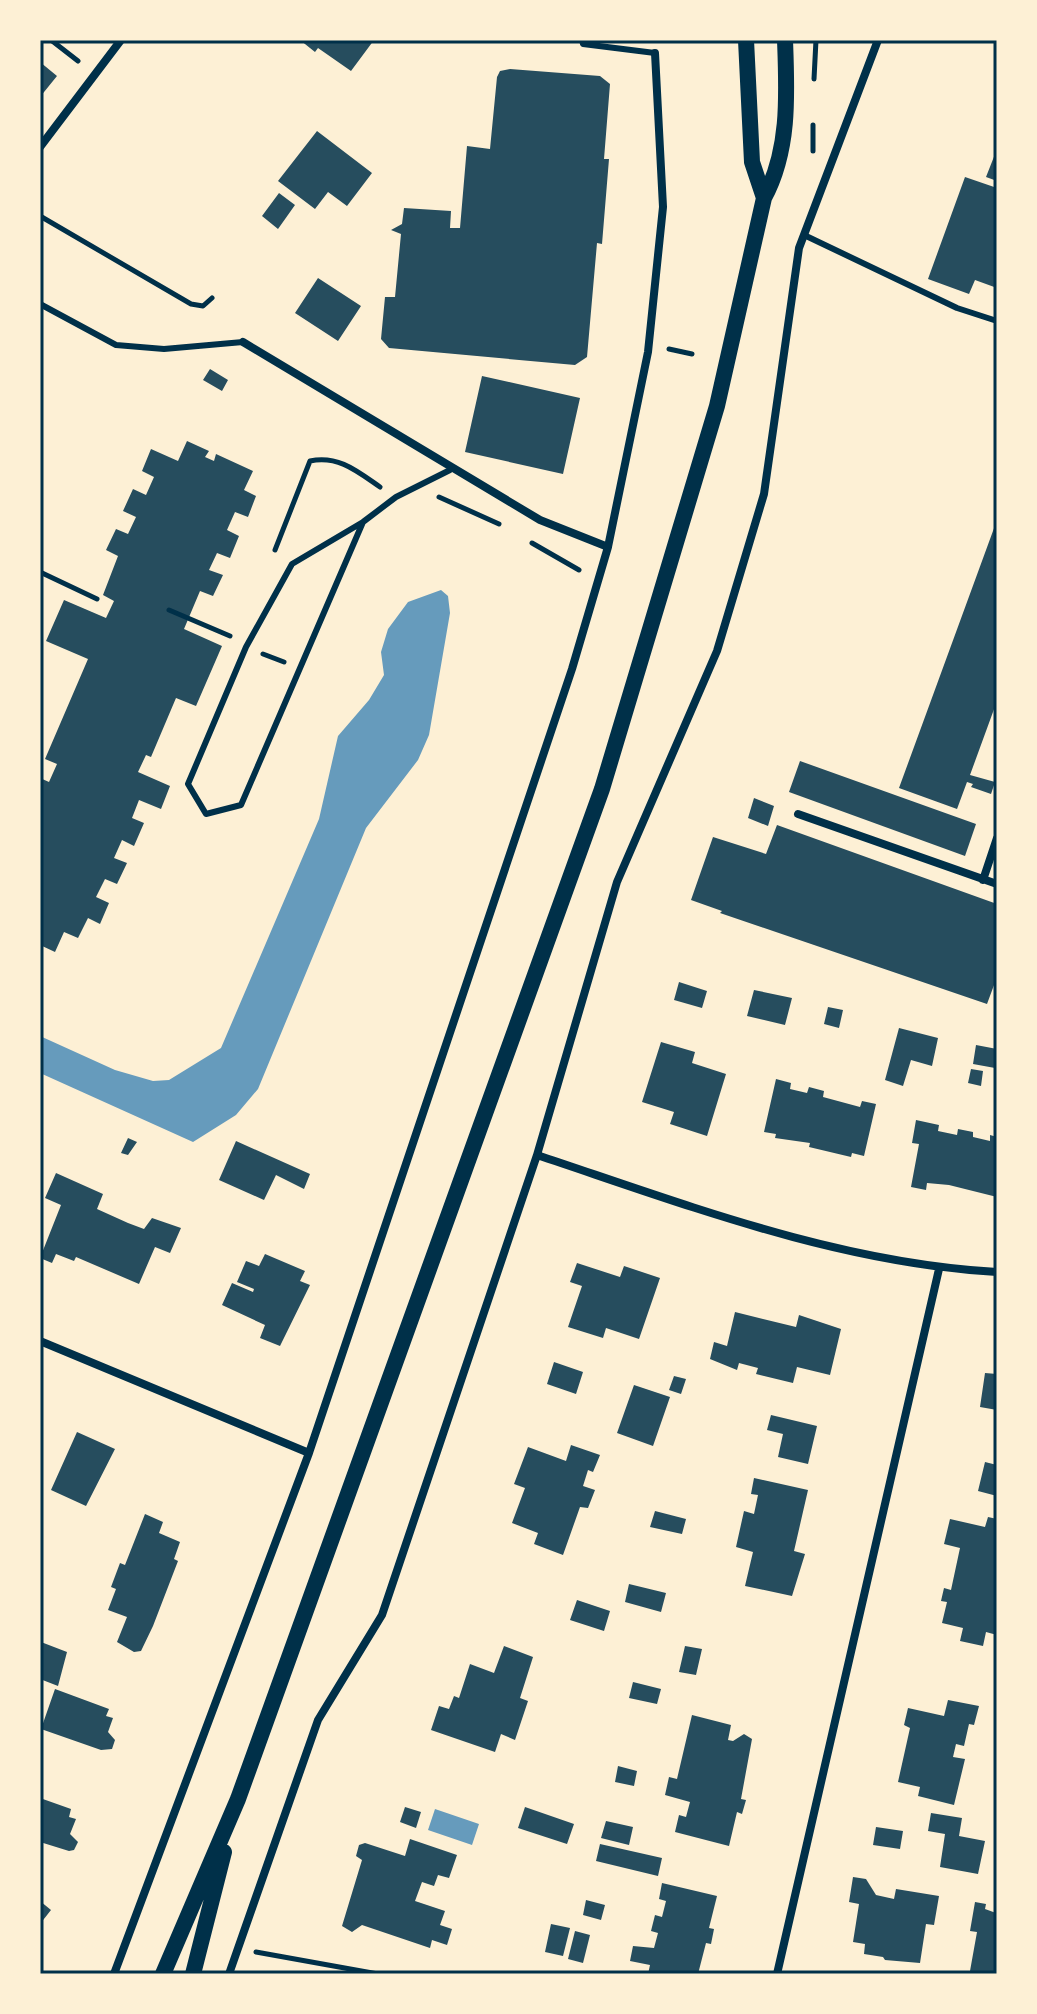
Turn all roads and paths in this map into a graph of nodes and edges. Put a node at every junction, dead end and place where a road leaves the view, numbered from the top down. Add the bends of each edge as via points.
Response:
1 (51, 40) edge
2 (121, 40) edge
3 (582, 40) edge
4 (746, 40) edge
5 (785, 40) edge
6 (816, 40) edge
7 (878, 40) edge
8 (655, 53) joint
9 (95, 74) junction
10 (814, 90) dead end
11 (813, 118) dead end
12 (40, 147) edge
13 (819, 189) junction
14 (764, 198) junction
15 (40, 216) edge
16 (804, 235) junction
17 (212, 298) dead end
18 (40, 304) edge
19 (997, 321) edge
20 (243, 342) joint
21 (450, 470) junction
22 (417, 486) junction
23 (396, 497) junction
24 (363, 522) junction
25 (512, 531) dead end
26 (525, 538) dead end
27 (608, 547) junction
28 (270, 562) dead end
29 (40, 572) edge
30 (597, 580) junction
31 (97, 599) dead end
32 (239, 625) dead end
33 (233, 638) dead end
34 (798, 814) dead end
35 (997, 838) edge
36 (983, 880) junction
37 (997, 884) edge
38 (537, 1155) junction
39 (939, 1269) junction
40 (997, 1272) edge
41 (40, 1341) edge
42 (309, 1453) junction
43 (238, 1799) junction
44 (236, 1948) junction
45 (114, 1974) edge
46 (163, 1974) edge
47 (193, 1974) edge
48 (229, 1974) edge
49 (378, 1974) edge
50 (777, 1974) edge

1 - 9 path
2 - 9 street
3 - 8 lane via 604,48
4 - 14 main road via 752,162
5 - 14 main road via 786,125 776,176
6 - 10 path
7 - 13 street
8 - 27 street via 663,207 648,352
9 - 12 street
11 - 13 path
13 - 16 street
14 - 43 main road via 717,406 602,789
15 - 17 path via 191,304 203,306
16 - 19 lane via 957,308
16 - 38 street via 764,494 717,651 617,882
18 - 20 lane via 116,345 164,349
20 - 21 street
21 - 22 lane
21 - 27 street via 540,520
22 - 23 lane
22 - 25 path
23 - 24 lane
23 - 28 path via 327,457 310,461
24 - 24 lane via 292,564 246,647 188,784 206,814 241,805
26 - 30 path
27 - 30 street
29 - 31 path
30 - 42 street via 572,669
32 - 33 path
34 - 36 street
35 - 36 street
36 - 37 street
38 - 39 street via 772,1233
38 - 44 street via 382,1615 318,1720
39 - 40 street
39 - 50 street
41 - 42 street
42 - 45 street
43 - 46 main road
43 - 47 main road
44 - 48 street
44 - 49 path

